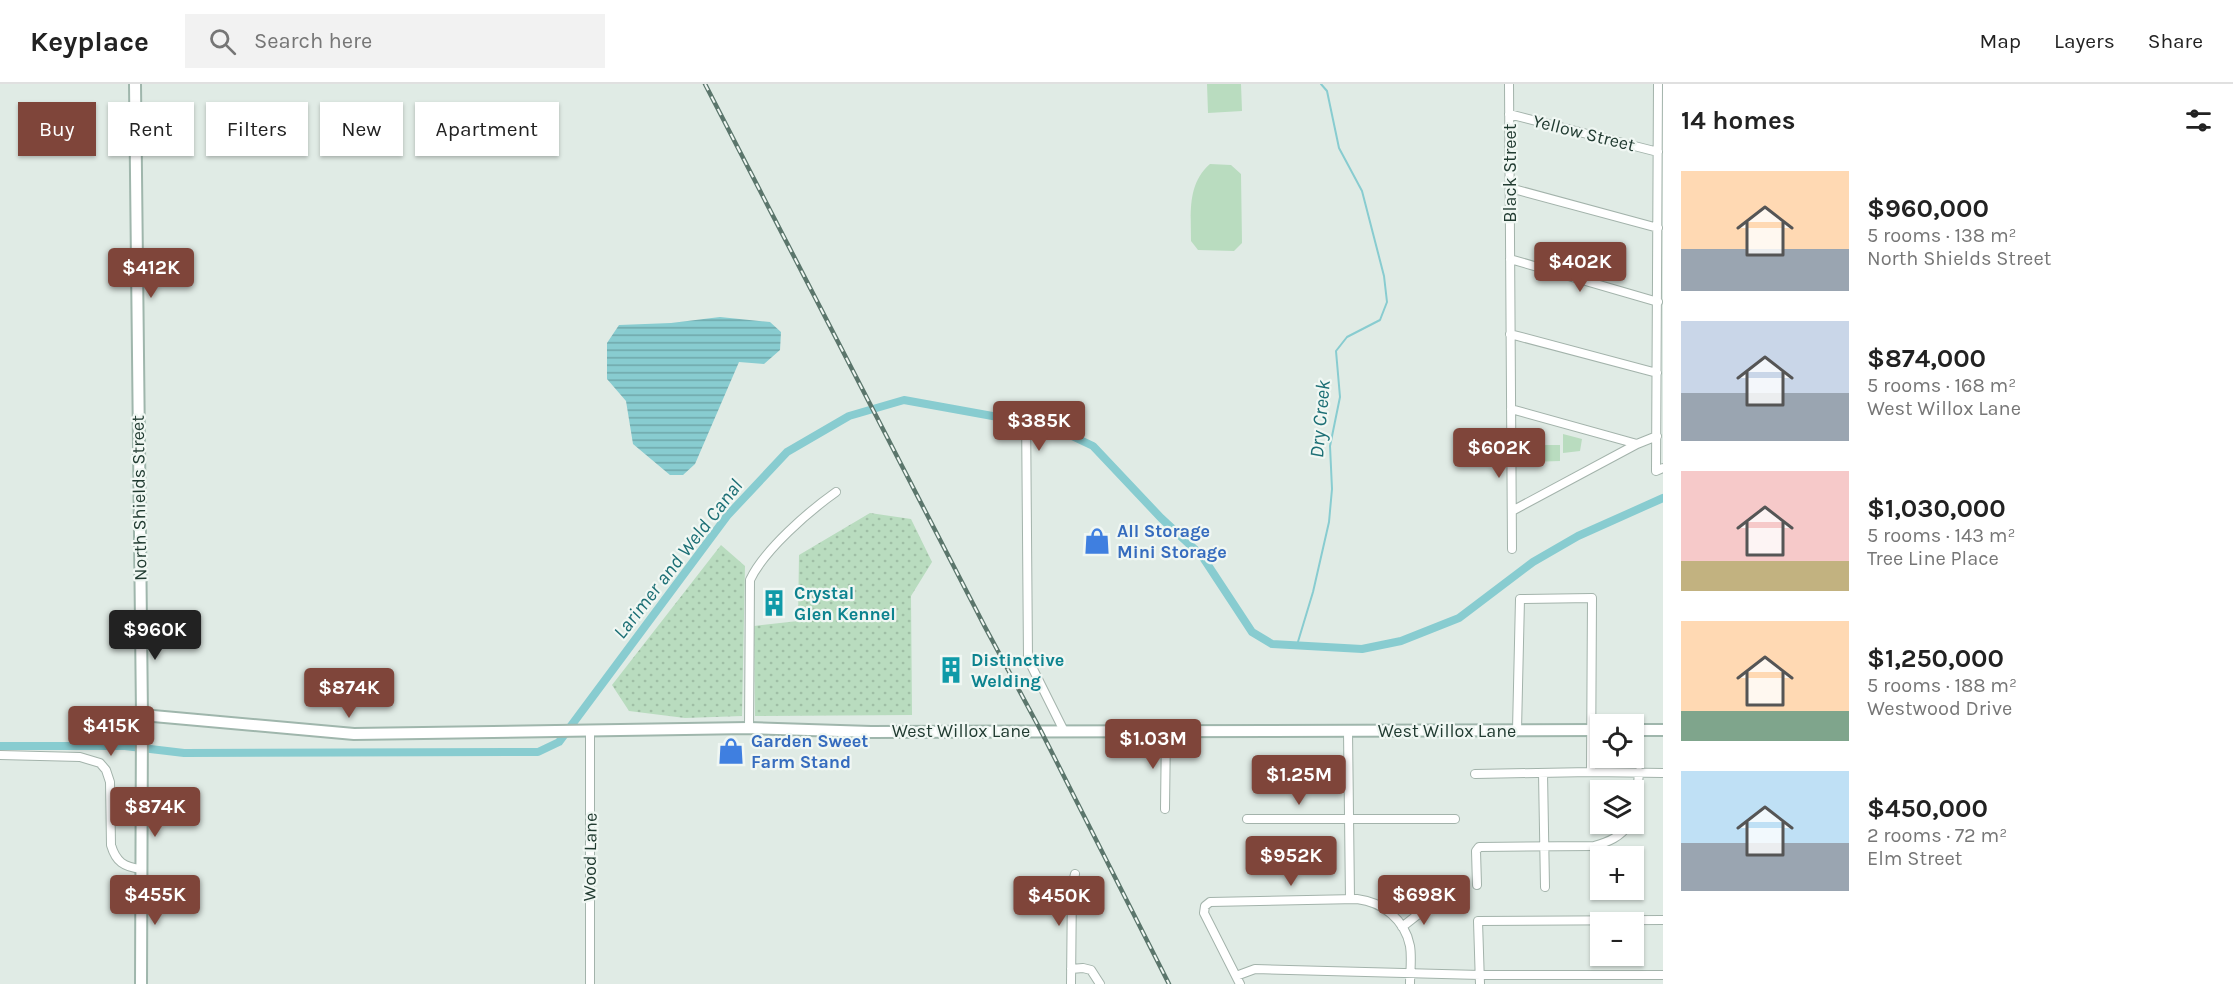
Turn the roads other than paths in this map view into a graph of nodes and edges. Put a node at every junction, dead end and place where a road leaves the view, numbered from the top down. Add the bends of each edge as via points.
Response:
1 (135, 84) edge
2 (1509, 84) edge
3 (1658, 84) edge
4 (1661, 107) edge
5 (1509, 114) junction
6 (1658, 152) junction
7 (1510, 188) junction
8 (1658, 228) junction
9 (1510, 260) junction
10 (1658, 302) junction
11 (1510, 334) junction
12 (1657, 373) junction
13 (1026, 409) dead end
14 (1511, 409) junction
15 (1657, 436) junction
16 (1637, 444) junction
17 (1663, 468) edge
18 (836, 492) dead end
19 (1512, 511) junction
20 (1512, 549) dead end
21 (1596, 714) edge
22 (142, 715) junction
23 (749, 728) junction
24 (1166, 730) junction
25 (1517, 730) junction
26 (1590, 730) edge
27 (1644, 730) edge
28 (1663, 730) edge
29 (590, 731) junction
30 (1064, 731) junction
31 (1348, 731) junction
32 (0, 755) edge
33 (1591, 768) edge
34 (1591, 772) junction
35 (1639, 772) junction
36 (1543, 773) junction
37 (1663, 773) edge
38 (1475, 774) dead end
39 (1638, 780) edge
40 (1165, 809) dead end
41 (1247, 819) dead end
42 (1350, 819) junction
43 (1455, 819) dead end
44 (1619, 834) edge
45 (1545, 846) junction
46 (141, 869) junction
47 (1075, 874) dead end
48 (1477, 885) dead end
49 (1545, 887) dead end
50 (1350, 899) junction
51 (1430, 905) dead end
52 (1663, 920) edge
53 (1402, 927) junction
54 (1071, 969) junction
55 (1410, 973) junction
56 (1480, 975) junction
57 (1663, 975) edge
58 (1236, 976) junction
59 (141, 984) edge
60 (590, 984) edge
61 (1071, 984) edge
62 (1100, 984) edge
63 (1240, 984) edge
64 (1410, 984) edge
65 (1480, 984) edge

1 - 22 main road, North Shields Street
2 - 5 street, Black Street
3 - 4 street
4 - 6 street
5 - 6 street, Yellow Street
5 - 7 street, Black Street
6 - 8 street
7 - 8 street
7 - 9 street, Black Street
8 - 10 street
9 - 10 street
9 - 11 street, Black Street
10 - 12 street
11 - 12 street
11 - 14 street, Black Street
12 - 15 street
13 - 30 street via 1028,659
14 - 16 street
14 - 19 street, Black Street
15 - 16 street
15 - 17 street via 1656,471
16 - 19 street
18 - 23 street via 794,527 756,568 750,580
19 - 20 street, Black Street
21 - 25 street via 1592,598 1520,599
22 - 29 main road, West Willox Lane via 354,734
22 - 46 main road, North Shields Street
23 - 29 main road, West Willox Lane
23 - 30 main road, West Willox Lane
24 - 30 main road, West Willox Lane
24 - 31 main road, West Willox Lane
24 - 40 street
25 - 26 main road, West Willox Lane
25 - 31 main road, West Willox Lane
27 - 28 main road
29 - 60 street, Wood Lane
31 - 42 street
32 - 46 street via 80,757 100,763 110,782 113,853 125,866
33 - 34 street
34 - 35 street
34 - 36 street
35 - 37 street
35 - 39 street
36 - 38 street
36 - 45 street
41 - 42 street
42 - 43 street
42 - 50 street
44 - 45 street via 1594,846
45 - 48 street via 1479,847
45 - 49 street
46 - 59 main road, North Shields Street
47 - 54 street
50 - 53 street via 1380,905
50 - 58 street via 1207,903 1204,913
51 - 53 street
52 - 56 street via 1478,921
53 - 55 street via 1410,948
54 - 61 street
54 - 62 street via 1091,970
55 - 56 street
55 - 58 street via 1255,969
55 - 64 street
56 - 57 street
56 - 65 street
58 - 63 street

